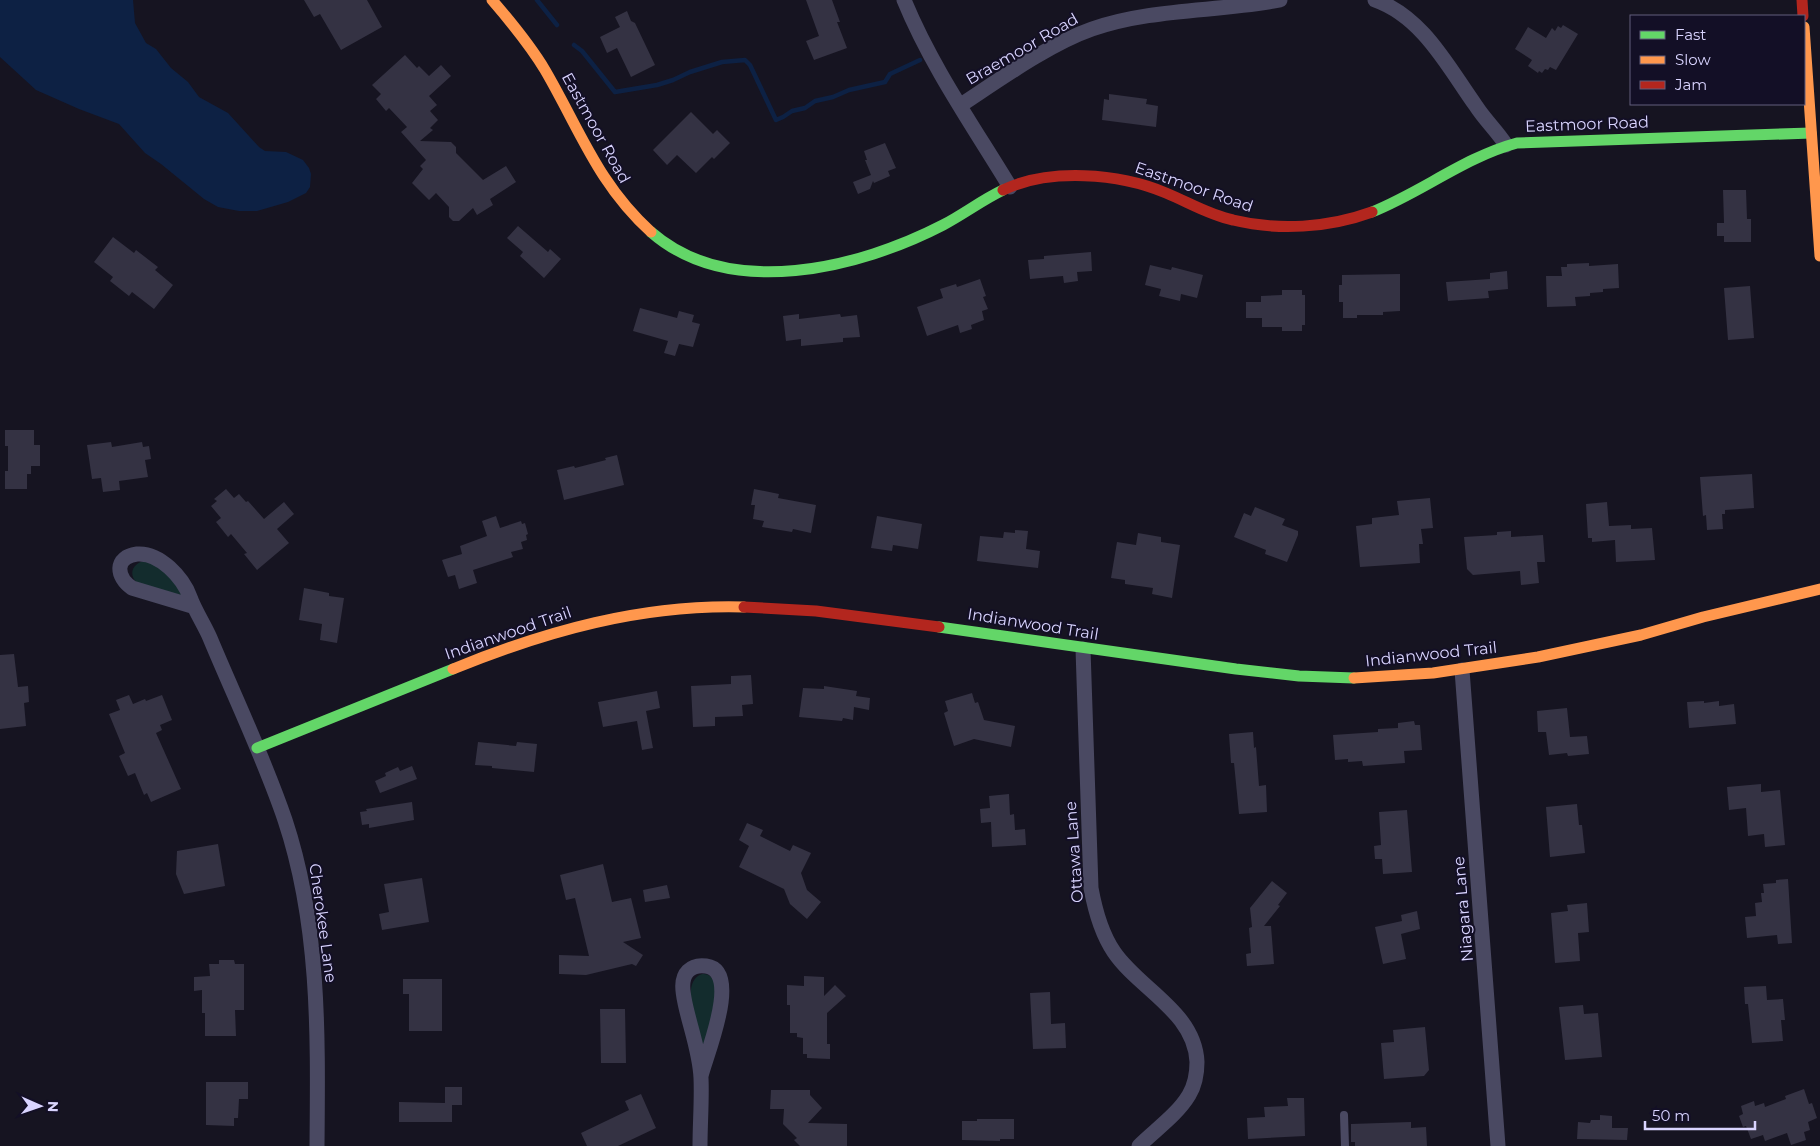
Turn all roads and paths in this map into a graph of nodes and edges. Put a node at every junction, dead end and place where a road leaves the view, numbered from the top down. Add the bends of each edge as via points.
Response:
1 (492, 0) edge
2 (904, 0) edge
3 (1280, 0) edge
4 (1375, 0) edge
5 (1802, 0) edge
6 (1803, 15) edge
7 (1810, 36) edge
8 (960, 105) junction
9 (1811, 133) junction
10 (1506, 145) junction
11 (1010, 187) junction
12 (1820, 256) edge
13 (1820, 589) edge
14 (192, 606) junction
15 (1083, 648) junction
16 (1462, 670) junction
17 (257, 748) junction
18 (701, 1076) junction
19 (1344, 1115) dead end
20 (317, 1146) edge
21 (700, 1146) edge
22 (1139, 1146) edge
23 (1345, 1146) edge
24 (1498, 1146) edge

1 - 11 street, Eastmoor Road via 534,52 613,193 647,230 698,261 759,272 831,264 879,252 922,235
2 - 8 street via 926,47
3 - 8 street, Braemoor Road via 1251,6 1155,15 1092,29 1060,44
4 - 10 street via 1422,32
5 - 6 street
7 - 9 street
8 - 11 street
9 - 10 street, Eastmoor Road
9 - 12 street
10 - 11 street, Eastmoor Road via 1384,206 1313,225 1277,226 1229,219 1125,180 1049,178
13 - 16 street, Indianwood Trail via 1643,634
14 - 14 street, Cherokee Lane via 132,588 124,582 119,568 136,554 158,559 186,587
14 - 17 street, Cherokee Lane via 209,635
15 - 16 street, Indianwood Trail via 1297,676 1361,678
15 - 17 street, Indianwood Trail via 820,610 748,606 659,611 556,630
15 - 22 street, Ottawa Lane via 1094,903 1114,952 1180,1019 1194,1043 1196,1055 1197,1069 1190,1093
16 - 24 street, Niagara Lane
17 - 20 street, Cherokee Lane via 284,820 305,900 315,993
18 - 18 street via 719,1015 722,985 717,971 698,965 686,973 682,990
18 - 21 street
19 - 23 lane

